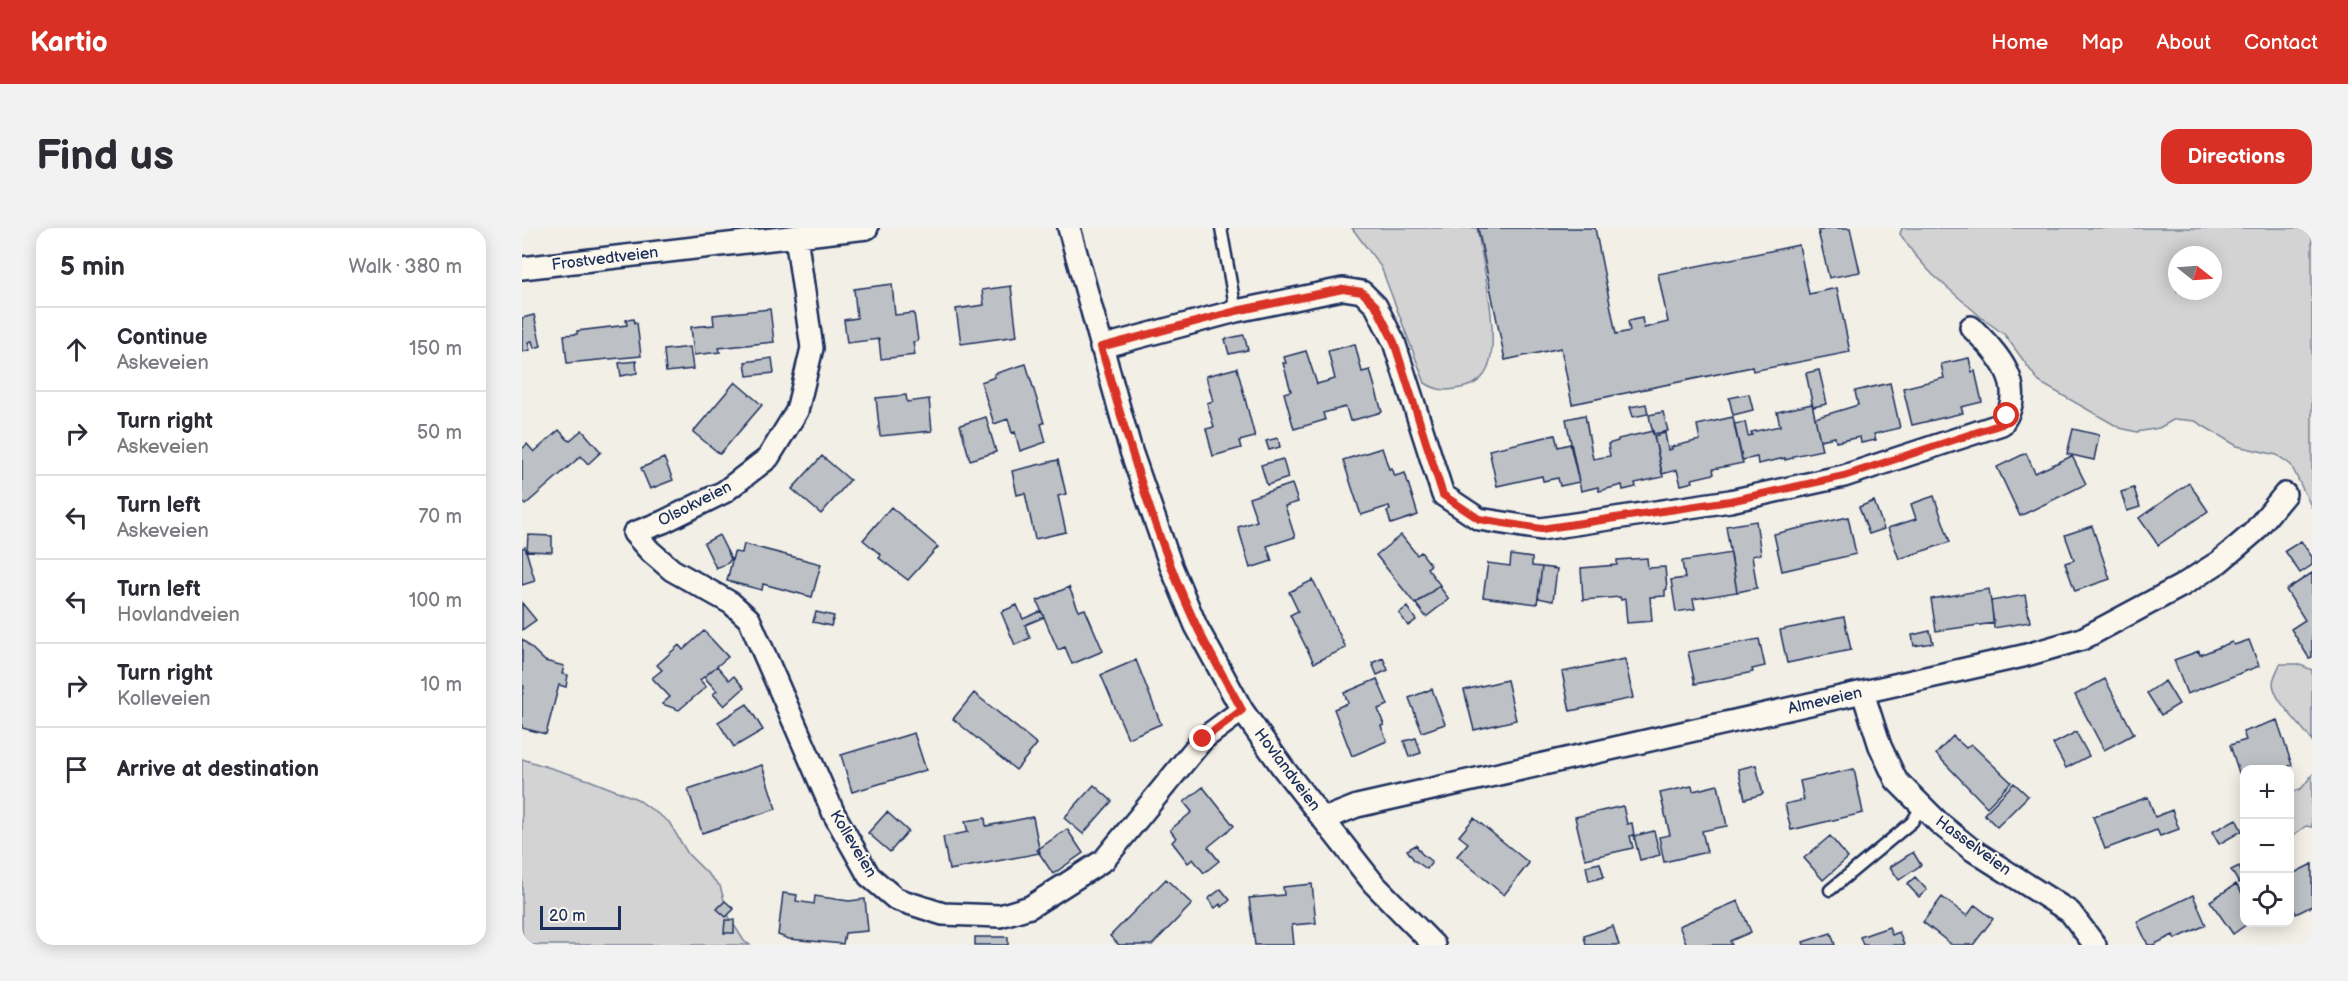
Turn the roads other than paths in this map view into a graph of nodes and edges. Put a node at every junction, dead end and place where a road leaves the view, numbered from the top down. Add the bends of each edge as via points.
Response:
1 (867, 228) edge
2 (1070, 228) edge
3 (1221, 228) edge
4 (796, 236) junction
5 (522, 268) edge
6 (1236, 311) junction
7 (1971, 327) dead end
8 (1101, 347) junction
9 (2285, 494) dead end
10 (634, 533) joint
11 (1863, 693) junction
12 (1242, 710) junction
13 (1922, 806) junction
14 (1324, 819) junction
15 (1830, 890) dead end
16 (1434, 945) edge
17 (2095, 945) edge

1 - 4 street, Frostvedtveien
2 - 8 street, Hovlandveien
3 - 6 lane
4 - 5 street, Frostvedtveien
4 - 10 street, Olsokveien via 812,348 797,411 768,458 724,492
6 - 7 street via 1343,289 1362,292 1376,306 1394,342 1443,495 1479,519 1541,529 1730,501 1844,476 2002,424 2013,404 2014,389 1997,353
6 - 8 street
8 - 12 street, Hovlandveien via 1131,451 1171,566 1196,626
9 - 11 street, Almeveien via 2253,533 2219,562 2082,639 2023,657
10 - 12 street, Kolleveien via 672,570 731,603 749,619 834,814 869,876 896,899 943,914 1000,916 1030,907 1104,860 1203,739
11 - 13 street, Hasselveien via 1896,780
11 - 14 street, Almeveien via 1357,806
12 - 14 street, Hovlandveien
13 - 15 lane via 1912,822
13 - 17 street, Hasselveien via 1971,849 2070,912
14 - 16 street, Hovlandveien via 1374,884

